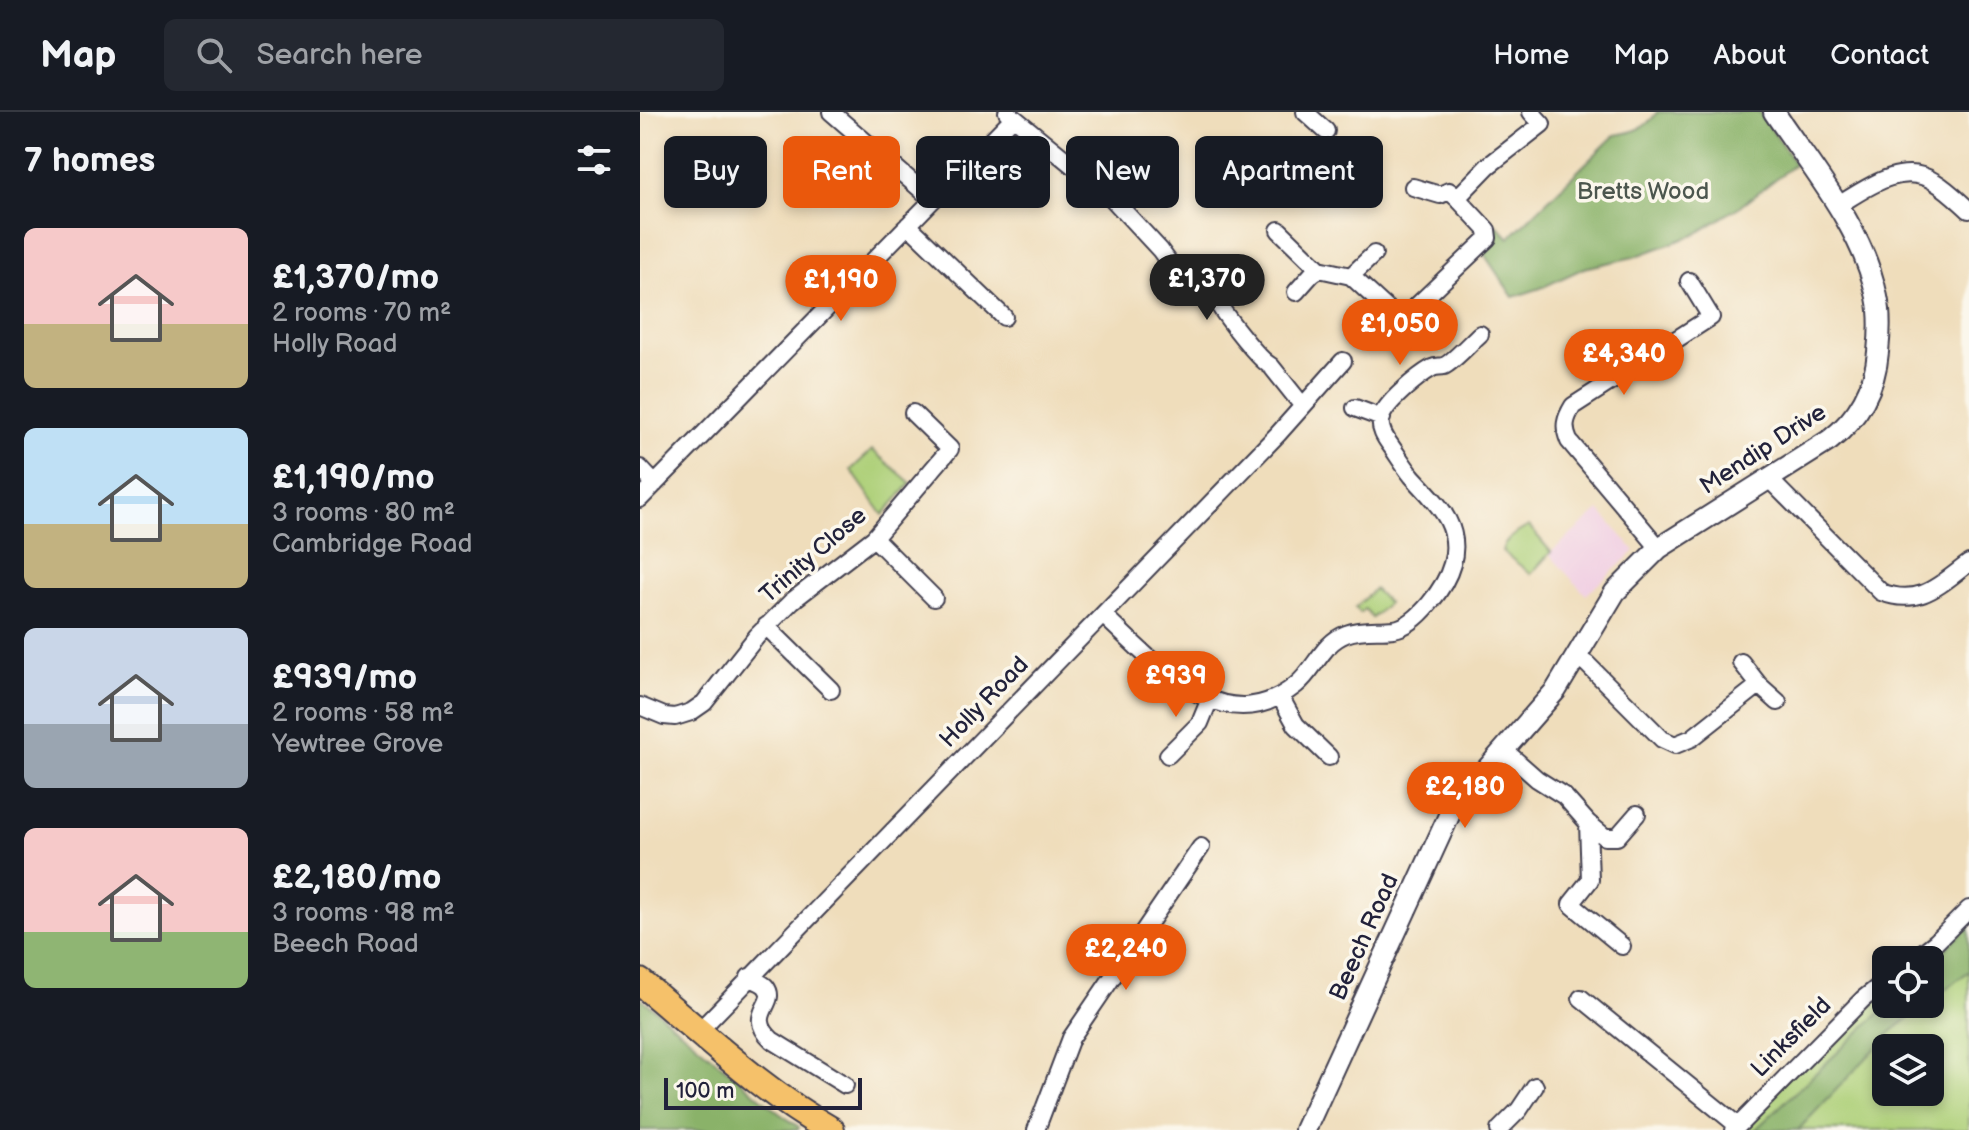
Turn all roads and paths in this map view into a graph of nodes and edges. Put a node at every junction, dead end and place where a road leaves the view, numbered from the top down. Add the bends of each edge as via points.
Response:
1 (831, 112) edge
2 (1305, 112) edge
3 (1774, 112) edge
4 (1010, 115) edge
5 (1541, 116) edge
6 (1326, 131) dead end
7 (991, 136) edge
8 (916, 185) edge
9 (1413, 187) dead end
10 (1457, 198) junction
11 (1837, 206) junction
12 (925, 208) edge
13 (1969, 210) edge
14 (908, 225) junction
15 (1279, 230) dead end
16 (1374, 254) dead end
17 (1319, 269) junction
18 (1351, 276) junction
19 (1689, 281) dead end
20 (1216, 285) dead end
21 (1186, 286) dead end
22 (1296, 292) dead end
23 (1004, 317) dead end
24 (1480, 334) dead end
25 (1343, 361) dead end
26 (1302, 405) junction
27 (1355, 408) dead end
28 (913, 413) dead end
29 (1382, 418) junction
30 (640, 468) edge
31 (1769, 479) junction
32 (655, 484) junction
33 (640, 499) edge
34 (874, 538) junction
35 (1659, 548) junction
36 (1969, 563) edge
37 (934, 598) dead end
38 (1103, 615) junction
39 (766, 626) junction
40 (1576, 657) junction
41 (1741, 662) dead end
42 (1759, 685) junction
43 (831, 690) dead end
44 (1280, 696) junction
45 (1209, 701) junction
46 (1778, 702) dead end
47 (640, 706) edge
48 (1503, 749) junction
49 (1168, 755) dead end
50 (1329, 757) dead end
51 (1637, 814) dead end
52 (1588, 823) junction
53 (1201, 847) dead end
54 (1969, 909) edge
55 (1622, 946) dead end
56 (1928, 946) edge
57 (749, 977) junction
58 (640, 982) edge
59 (1872, 992) edge
60 (1581, 998) dead end
61 (699, 1031) junction
62 (845, 1085) dead end
63 (1535, 1086) dead end
64 (1736, 1128) edge
65 (831, 1130) edge
66 (1036, 1130) edge
67 (1305, 1130) edge
68 (1499, 1130) edge

1 - 8 street
2 - 6 street
3 - 11 street, Mendip Drive
4 - 7 street
4 - 21 street via 1109,195
5 - 10 street
9 - 10 street via 1440,195 1449,191
10 - 18 street via 1487,230 1488,238 1407,315 1393,316
11 - 13 street via 1881,180 1915,174 1935,181
11 - 31 street, Mendip Drive via 1878,298 1875,370 1858,413 1842,431
12 - 14 street
14 - 23 street
14 - 32 street
15 - 17 street
16 - 18 street
17 - 18 street
17 - 22 street
19 - 35 street via 1711,317 1573,406 1564,429
20 - 26 street via 1217,302
24 - 29 street via 1444,366 1435,366 1410,385
25 - 26 street, Holly Road
26 - 38 street, Holly Road
27 - 29 street
28 - 34 street, Trinity Close via 950,449
29 - 44 street via 1383,434 1447,516 1455,544 1449,572 1438,594 1407,624 1341,636
30 - 32 street
31 - 35 street, Mendip Drive
31 - 36 street via 1881,592 1911,599
32 - 33 street
34 - 37 street
34 - 39 street, Trinity Close
35 - 40 street, Beech Road via 1615,592
38 - 45 street via 1181,685
38 - 57 street, Holly Road
39 - 43 street, Trinity Close
39 - 47 street, Trinity Close via 714,694 691,712 664,716
40 - 42 street via 1662,739 1675,745 1692,738
40 - 48 street, Beech Road via 1556,690
41 - 42 street
42 - 46 street
44 - 45 street via 1251,705
44 - 50 street via 1296,725
45 - 49 street via 1200,723
48 - 52 street via 1564,796
48 - 67 street, Beech Road via 1444,824
51 - 52 street via 1617,837 1605,837
52 - 55 street via 1590,880 1571,904
53 - 66 street via 1071,1038
54 - 56 street
57 - 61 street, Holly Road
57 - 62 street via 768,991 762,1031
58 - 61 main road
59 - 64 street, Linksfield
60 - 64 street
61 - 65 main road
63 - 68 street

